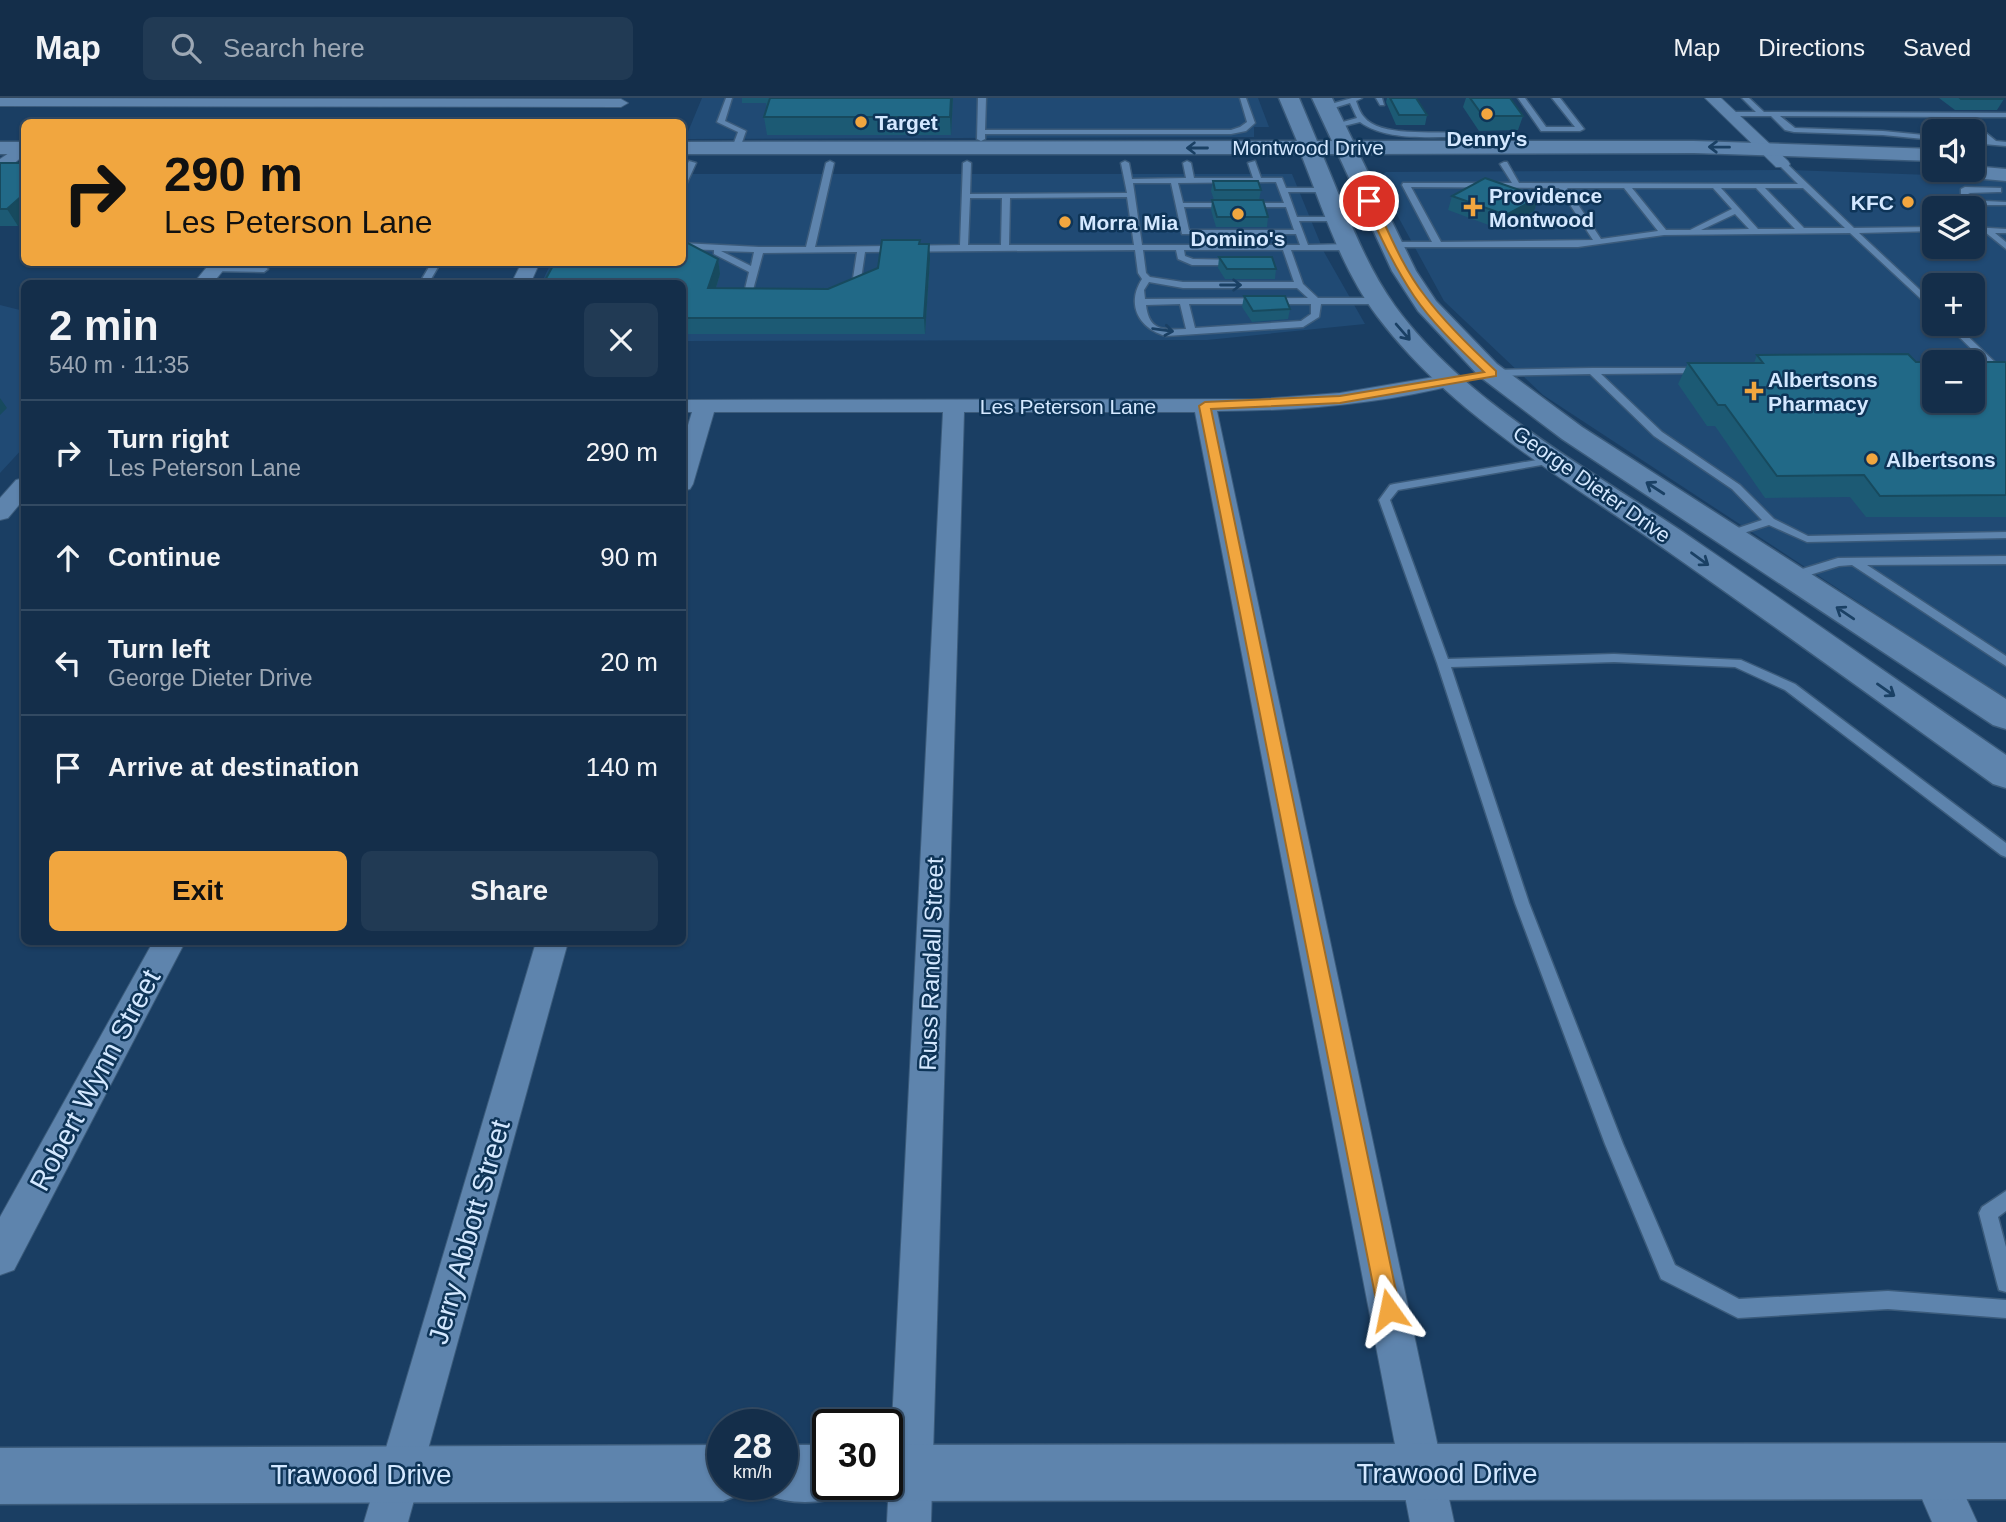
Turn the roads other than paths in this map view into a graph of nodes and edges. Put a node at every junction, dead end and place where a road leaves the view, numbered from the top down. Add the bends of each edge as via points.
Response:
1 (729, 98) edge
2 (982, 98) edge
3 (1243, 98) edge
4 (1289, 98) edge
5 (1521, 98) edge
6 (1556, 98) edge
7 (1712, 98) edge
8 (1745, 98) edge
9 (1356, 99) edge
10 (85, 100) edge
11 (273, 100) edge
12 (458, 100) edge
13 (623, 100) edge
14 (0, 102) edge
15 (1325, 103) edge
16 (1731, 114) junction
17 (1763, 115) junction
18 (1774, 115) junction
19 (1819, 115) junction
20 (1861, 115) junction
21 (1910, 115) junction
22 (1959, 115) junction
23 (67, 116) dead end
24 (2005, 116) edge
25 (612, 119) edge
26 (1361, 119) junction
27 (1918, 121) dead end
28 (1580, 129) junction
29 (1837, 131) junction
30 (1883, 133) junction
31 (1922, 135) edge
32 (1417, 141) junction
33 (1985, 142) edge
34 (1994, 143) junction
35 (2006, 144) edge
36 (1344, 146) junction
37 (1595, 146) junction
38 (736, 148) junction
39 (1766, 148) junction
40 (977, 151) junction
41 (1900, 153) junction
42 (686, 158) edge
43 (1985, 160) edge
44 (1922, 162) edge
45 (2006, 162) edge
46 (830, 163) junction
47 (1504, 164) junction
48 (1782, 164) junction
49 (1922, 166) edge
50 (1985, 166) edge
51 (1318, 167) junction
52 (2006, 167) edge
53 (1127, 172) junction
54 (1189, 172) junction
55 (1255, 172) junction
56 (1985, 179) edge
57 (1174, 181) junction
58 (2002, 183) edge
59 (1517, 185) junction
60 (1561, 186) junction
61 (1626, 186) junction
62 (1715, 186) junction
63 (1758, 186) junction
64 (1805, 186) junction
65 (1283, 190) junction
66 (1006, 195) junction
67 (1131, 195) junction
68 (966, 196) junction
69 (2003, 204) dead end
70 (1179, 205) junction
71 (1289, 205) junction
72 (1737, 210) junction
73 (1294, 219) junction
74 (1339, 219) junction
75 (1851, 229) junction
76 (1922, 229) edge
77 (1801, 230) junction
78 (1987, 230) joint
79 (1755, 231) junction
80 (2006, 231) edge
81 (1300, 232) junction
82 (1689, 232) junction
83 (1664, 233) junction
84 (1599, 242) junction
85 (1389, 245) junction
86 (1438, 245) junction
87 (686, 246) edge
88 (706, 246) junction
89 (2006, 246) edge
90 (1286, 247) junction
91 (1305, 247) junction
92 (1350, 247) junction
93 (964, 248) junction
94 (1005, 248) junction
95 (1139, 248) junction
96 (1180, 248) junction
97 (760, 250) junction
98 (810, 250) junction
99 (861, 250) junction
100 (1242, 262) edge
101 (1279, 262) dead end
102 (1291, 262) junction
103 (264, 269) edge
104 (754, 271) junction
105 (213, 272) edge
106 (1147, 279) junction
107 (1299, 285) junction
108 (774, 293) edge
109 (836, 293) edge
110 (1922, 297) edge
111 (1377, 300) junction
112 (1316, 301) junction
113 (1141, 302) junction
114 (1184, 302) junction
115 (1191, 331) junction
116 (1964, 336) edge
117 (2001, 368) edge
118 (1718, 370) edge
119 (1592, 371) junction
120 (1492, 373) junction
121 (1452, 380) junction
122 (694, 406) edge
123 (954, 406) junction
124 (1205, 406) junction
125 (686, 458) edge
126 (1556, 459) junction
127 (21, 488) edge
128 (0, 513) edge
129 (1770, 521) junction
130 (1727, 535) junction
131 (2006, 535) edge
132 (2006, 560) edge
133 (1853, 561) junction
134 (1790, 577) junction
135 (2006, 662) edge
136 (1443, 663) junction
137 (2006, 716) edge
138 (2006, 774) edge
139 (2006, 852) edge
140 (167, 945) edge
141 (551, 945) edge
142 (2006, 1200) edge
143 (0, 1255) edge
144 (2006, 1283) edge
145 (2006, 1309) edge
146 (903, 1468) edge
147 (1932, 1471) junction
148 (2006, 1471) edge
149 (707, 1474) edge
150 (0, 1476) edge
151 (903, 1489) edge
152 (393, 1498) edge
153 (1428, 1498) edge
154 (1955, 1522) edge

1 - 38 lane via 721,122 742,131
2 - 40 lane
3 - 40 lane via 1251,123 1231,132
4 - 51 main road, George Dieter Drive
5 - 28 lane via 1544,129
6 - 28 lane
7 - 16 street
8 - 17 lane
9 - 15 lane
9 - 26 lane
10 - 11 street
10 - 14 street
10 - 23 street
11 - 12 street
12 - 13 street
13 - 25 street
15 - 36 main road, George Dieter Drive
16 - 17 lane
16 - 39 street
17 - 18 lane
18 - 19 lane
18 - 29 lane via 1791,129
19 - 20 lane
19 - 29 lane
20 - 21 lane
20 - 30 lane
21 - 22 lane
21 - 27 lane
22 - 24 lane
22 - 34 lane
26 - 32 lane via 1366,124 1394,127
26 - 36 lane
28 - 37 lane
29 - 30 lane
30 - 31 lane
30 - 41 lane
32 - 36 main road, Montwood Drive
32 - 37 main road, Montwood Drive via 1463,147
33 - 34 lane
34 - 35 lane
36 - 47 main road, Montwood Drive
36 - 51 main road, Montwood Drive
36 - 85 main road, George Dieter Drive
39 -> 37 main road, Montwood Drive
38 - 40 main road, Montwood Drive
38 - 42 main road, Montwood Drive
39 - 41 main road, Montwood Drive
39 - 48 street
40 - 46 main road, Montwood Drive
51 -> 40 main road, Montwood Drive
40 - 53 main road, Montwood Drive
40 - 68 lane
41 - 44 main road, Montwood Drive
42 - 46 main road, Montwood Drive
43 - 45 main road
46 - 98 lane
47 - 48 main road, Montwood Drive
47 - 59 lane
48 - 49 main road, Montwood Drive
48 - 64 lane
50 - 52 main road
51 - 55 main road, Montwood Drive
51 - 65 lane
51 - 74 main road, George Dieter Drive
53 - 54 main road, Montwood Drive
53 - 57 lane
53 - 67 lane
54 - 55 main road, Montwood Drive
54 - 57 lane
55 - 65 lane via 1279,180
56 - 58 main road, Montwood Drive
57 - 70 lane
58 - 69 lane via 1965,189 1964,194 1984,203
59 - 60 lane
59 - 86 lane via 1406,185
60 - 61 lane
60 - 84 lane
61 - 62 lane
61 - 83 lane
62 - 63 lane
62 - 72 lane
63 - 64 lane
63 - 77 lane
64 - 75 lane
65 - 71 lane
66 - 67 lane
66 - 68 lane
66 - 94 lane
67 - 95 lane
68 - 93 lane
70 - 71 lane
70 - 81 lane via 1185,232
71 - 73 lane
72 - 79 lane
72 - 82 lane
73 - 74 lane
73 - 81 lane
74 - 92 main road, George Dieter Drive
75 - 76 lane
75 - 77 lane
75 - 110 lane
77 - 79 lane
78 - 80 lane
78 - 89 lane
79 - 82 lane
81 - 91 lane
82 - 83 lane
83 - 84 lane
84 - 86 lane
85 - 86 lane
85 - 120 main road, George Dieter Drive via 1427,306
87 - 88 lane
88 - 97 lane
88 - 104 lane
90 - 91 lane
90 - 96 lane
90 - 102 lane
91 - 92 lane
92 - 111 main road, George Dieter Drive
93 - 94 lane
93 - 99 lane
94 - 95 lane
95 - 96 lane
95 - 106 lane
96 - 100 lane via 1181,257 1192,262
97 - 98 lane
97 - 104 lane
98 - 99 lane
99 - 109 lane via 856,286
101 - 102 lane
102 - 107 lane
103 - 105 lane
104 - 108 lane via 748,293
106 -> 107 lane via 1183,285
106 - 113 lane via 1140,290
107 - 112 lane
111 - 112 lane
111 -> 121 main road, George Dieter Drive via 1407,338
112 - 114 lane
112 - 115 lane via 1316,315 1303,324
113 - 114 lane
113 -> 115 lane via 1144,322 1153,330
114 - 115 lane
116 - 117 lane
118 - 119 lane
119 - 120 lane
119 - 129 lane via 1658,434 1736,487
120 - 121 main road
130 -> 120 main road, George Dieter Drive via 1572,433
121 - 124 street, Les Peterson Lane via 1340,399
121 - 126 main road, George Dieter Drive
122 - 123 street, Les Peterson Lane
122 - 125 street
123 - 124 street, Les Peterson Lane
123 - 146 street, Russ Randall Street
124 - 153 street
126 - 136 lane via 1394,487 1384,500
126 -> 138 main road, George Dieter Drive
127 - 128 street
129 - 130 lane
129 - 131 lane via 1807,539
130 - 134 main road, George Dieter Drive
132 - 133 lane
133 - 134 lane
133 - 135 lane
137 -> 134 main road, George Dieter Drive
136 - 139 lane via 1614,658 1737,663 1790,687
136 - 145 lane via 1522,903 1668,1272 1738,1309 1888,1300
140 - 143 street, Robert Wynn Street
141 - 152 street, Jerry Abbott Street
142 - 144 lane via 1988,1213
147 - 148 main road, Trawood Drive
147 - 153 main road, Trawood Drive
147 - 154 street
149 - 152 main road, Trawood Drive
150 - 152 main road, Trawood Drive
151 - 153 main road, Trawood Drive

